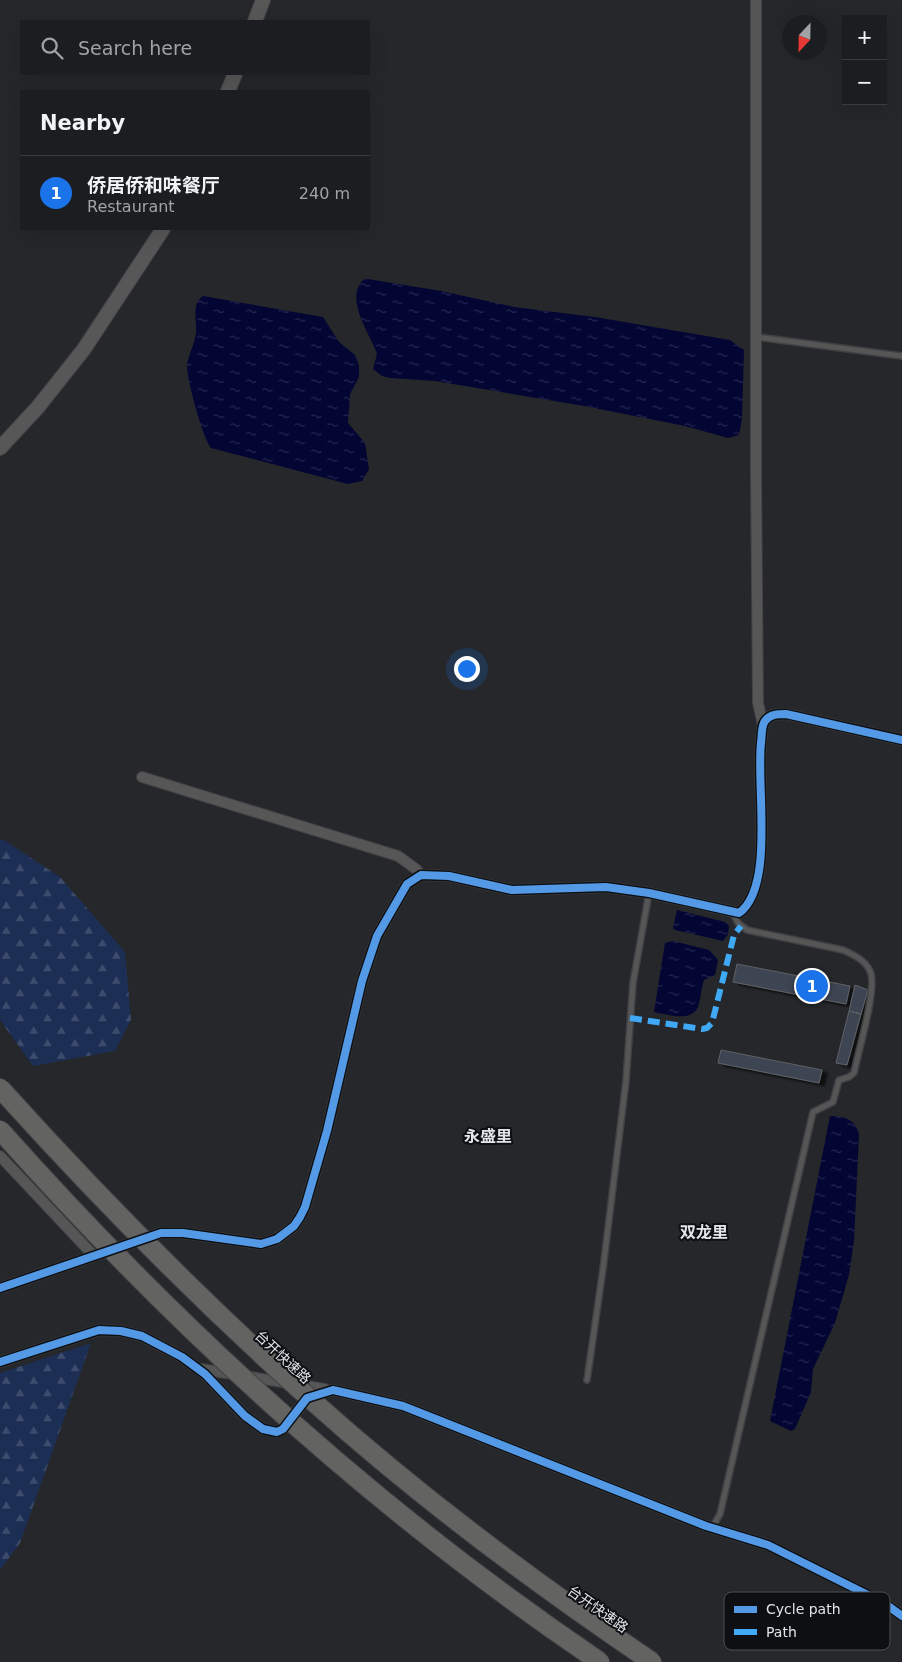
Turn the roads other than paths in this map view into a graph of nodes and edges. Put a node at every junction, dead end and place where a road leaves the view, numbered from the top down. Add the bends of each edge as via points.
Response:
1 (263, 0) edge
2 (756, 0) edge
3 (255, 20) edge
4 (234, 75) edge
5 (228, 90) edge
6 (162, 230) edge
7 (756, 337) junction
8 (902, 356) edge
9 (0, 448) edge
10 (763, 725) junction
11 (902, 740) edge
12 (142, 777) dead end
13 (420, 876) junction
14 (649, 893) junction
15 (733, 913) junction
16 (0, 1088) edge
17 (0, 1130) edge
18 (0, 1156) edge
19 (94, 1256) junction
20 (0, 1288) edge
21 (0, 1362) edge
22 (200, 1369) junction
23 (587, 1380) dead end
24 (333, 1390) junction
25 (712, 1528) junction
26 (862, 1592) edge
27 (890, 1607) edge
28 (902, 1616) edge
29 (600, 1662) edge
30 (652, 1662) edge

1 - 3 street
2 - 7 street
4 - 5 street
6 - 9 street via 84,349
7 - 8 lane
7 - 10 street via 758,703
10 - 11 street via 775,714 786,714
10 - 15 street via 759,758 761,852 758,882 747,906
12 - 13 street via 398,856
13 - 14 street via 449,876 512,890 606,887
13 - 19 street via 407,884 377,936 362,981 327,1131 305,1207 294,1226 277,1239 261,1244 166,1232
14 - 15 street
14 - 23 lane via 633,983 626,1081
15 - 25 lane via 747,930 843,950 853,955 867,966 874,984 854,1073 839,1080 833,1102 813,1112 720,1514
16 - 30 highway, 台开快速路, bridge via 130,1225 316,1404 483,1540
17 - 29 highway, bridge via 51,1187 161,1298 296,1426 465,1564
18 - 19 street
19 - 20 street
21 - 22 street via 107,1329 142,1336 170,1349
22 - 24 street
22 - 24 street via 245,1416 263,1429 277,1432 283,1429 307,1398
24 - 25 street via 416,1410
25 - 26 street via 768,1545
27 - 28 street

